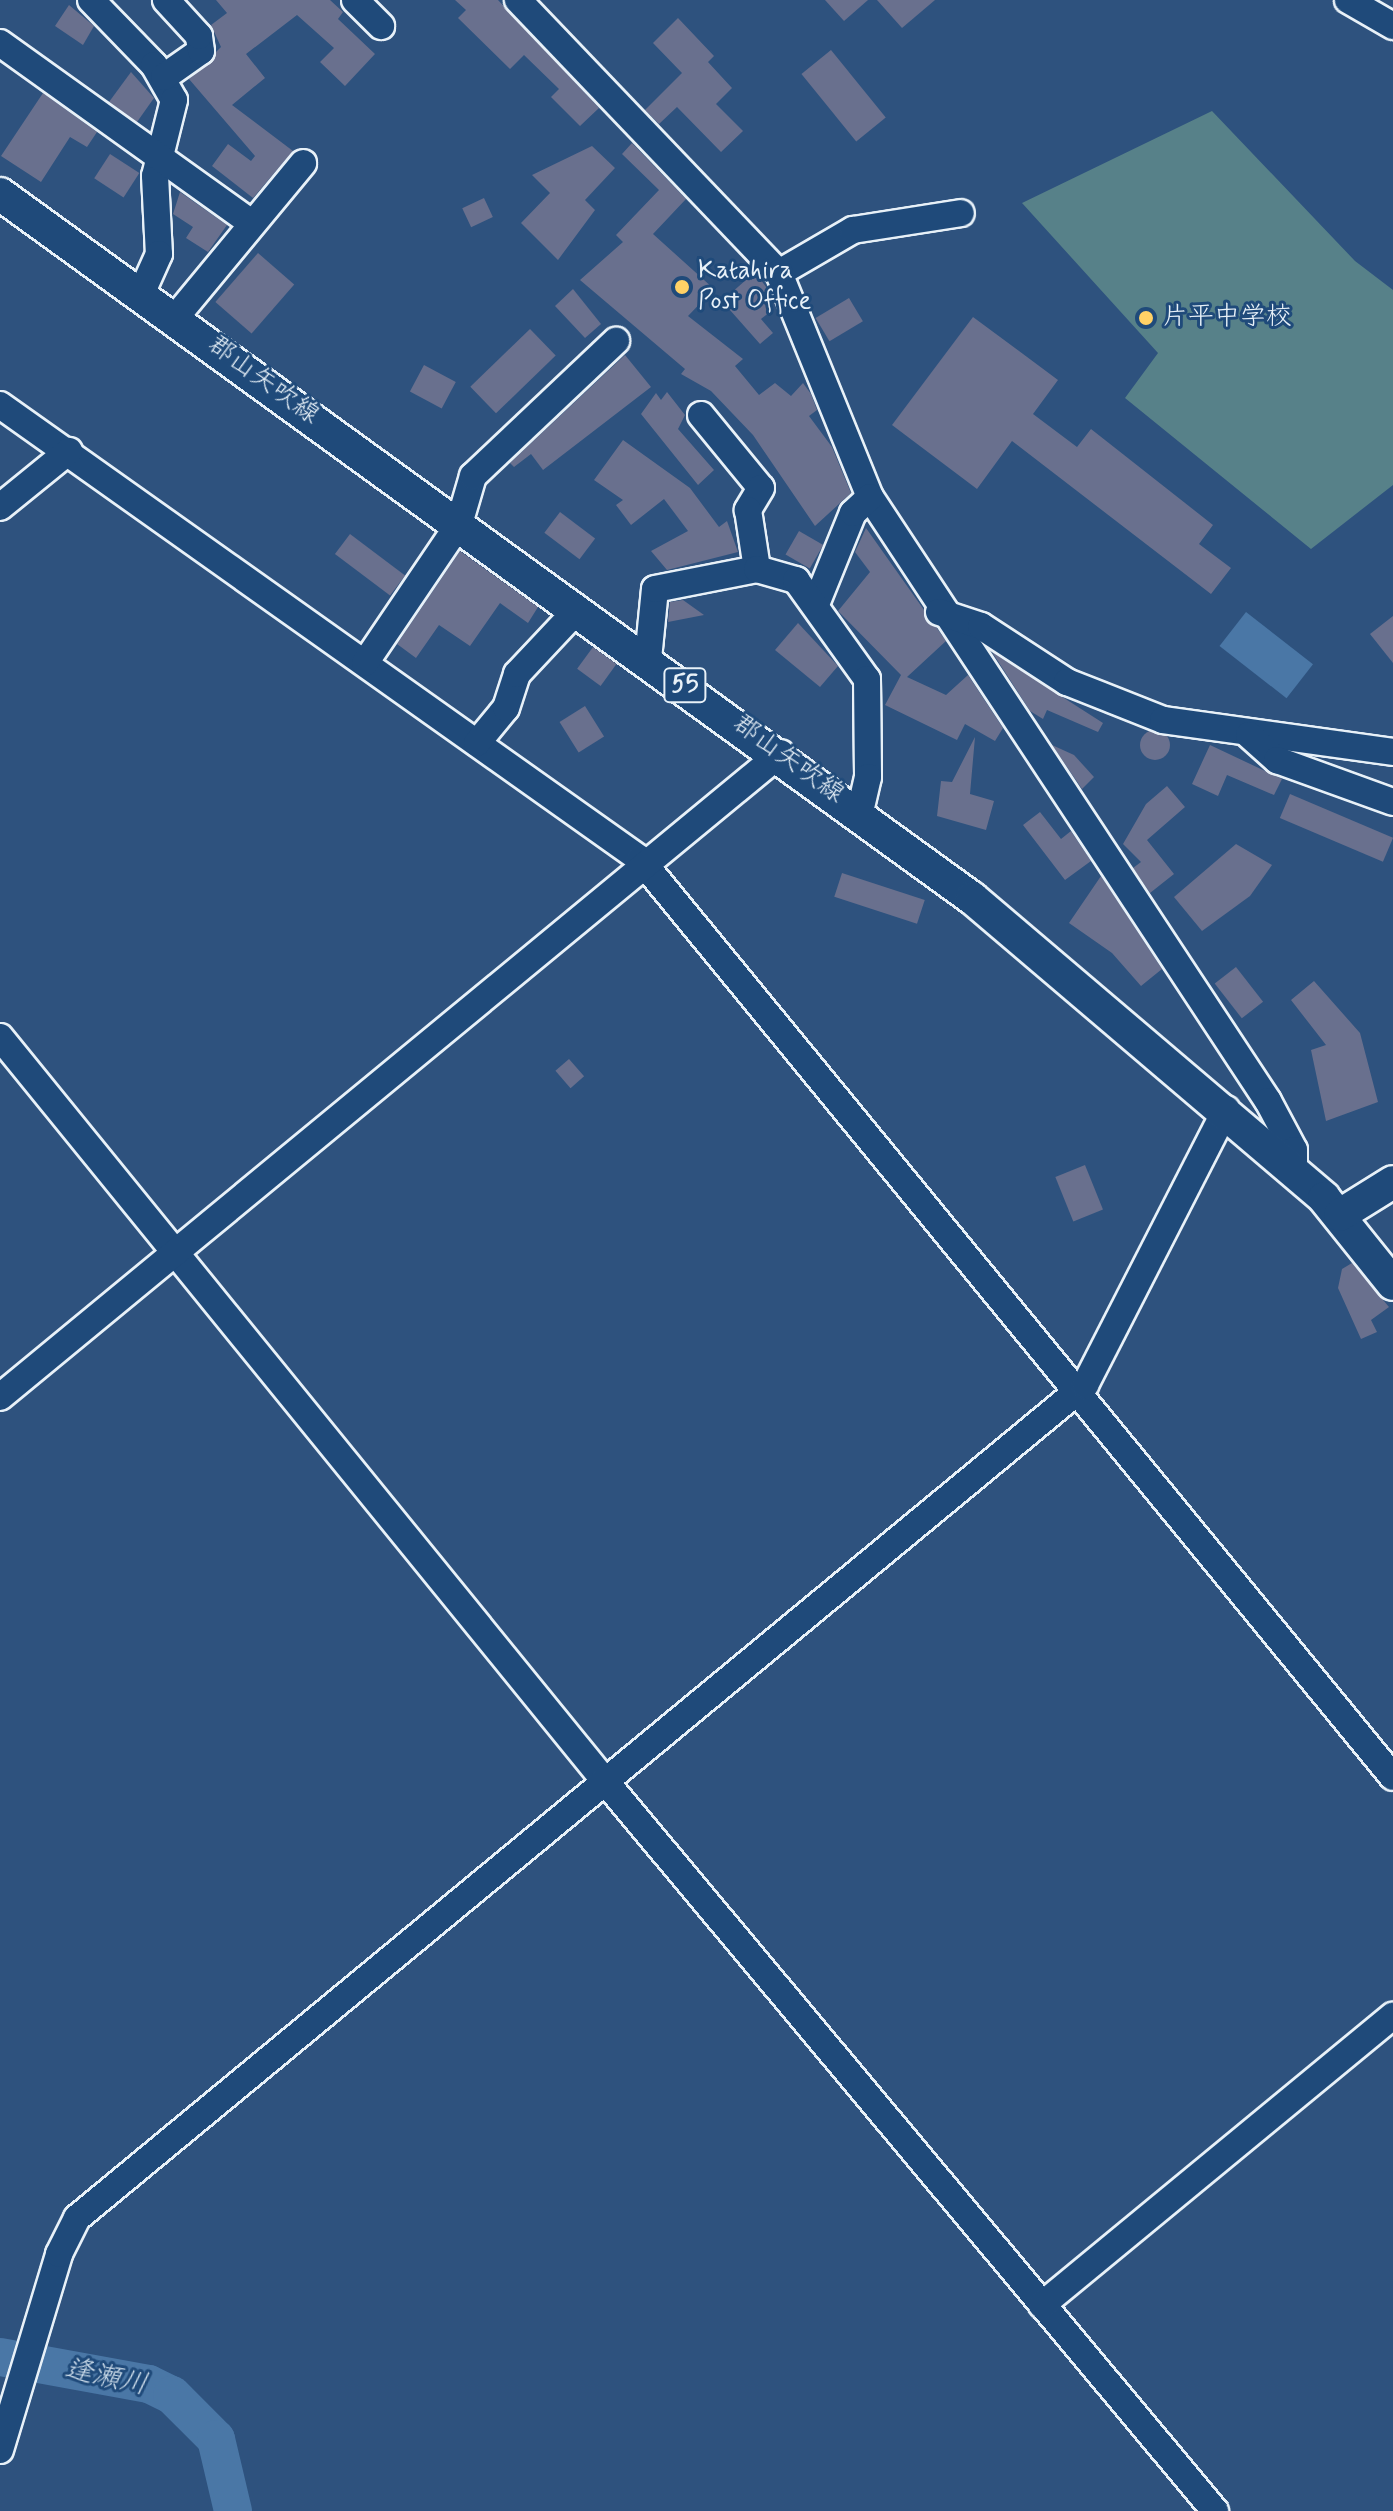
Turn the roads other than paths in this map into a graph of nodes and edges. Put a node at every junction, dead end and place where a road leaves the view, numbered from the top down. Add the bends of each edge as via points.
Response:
1 (91, 0) edge
2 (166, 0) edge
3 (355, 0) edge
4 (518, 0) edge
5 (1348, 0) edge
6 (381, 26) dead end
7 (1393, 26) edge
8 (0, 43) edge
9 (164, 77) junction
10 (159, 157) junction
11 (303, 163) dead end
12 (0, 194) edge
13 (961, 213) dead end
14 (251, 223) junction
15 (779, 273) junction
16 (141, 294) junction
17 (175, 318) junction
18 (616, 341) dead end
19 (0, 405) edge
20 (701, 415) dead end
21 (69, 451) junction
22 (870, 497) junction
23 (0, 507) edge
24 (459, 524) junction
25 (757, 569) junction
26 (816, 604) junction
27 (578, 609) junction
28 (939, 612) junction
29 (648, 659) junction
30 (365, 663) junction
31 (1249, 735) junction
32 (477, 743) junction
33 (1393, 752) edge
34 (781, 753) junction
35 (1393, 802) edge
36 (860, 813) junction
37 (647, 866) junction
38 (0, 1037) edge
39 (1226, 1109) junction
40 (1294, 1172) junction
41 (1393, 1182) edge
42 (1340, 1215) junction
43 (176, 1251) junction
44 (1393, 1284) edge
45 (1074, 1395) junction
46 (0, 1397) edge
47 (1393, 1777) edge
48 (604, 1780) junction
49 (1393, 2016) edge
50 (1042, 2305) junction
51 (0, 2450) edge
52 (1215, 2511) edge

1 - 9 street
2 - 9 street via 199,36 201,51
3 - 6 street
4 - 15 street
5 - 7 street
8 - 10 street
9 - 10 street via 175,110
10 - 14 street
10 - 16 street via 159,254
11 - 14 street
12 - 16 main road, 郡山矢吹線 / 55
13 - 15 street via 853,230
14 - 17 street
15 - 22 street
16 - 17 main road, 郡山矢吹線 / 55
17 - 24 main road, 郡山矢吹線 / 55
18 - 24 street via 473,476
19 - 21 street
20 - 25 street via 761,488 748,510
21 - 23 street
21 - 30 street
22 - 26 street via 851,518
22 - 28 street
24 - 27 main road, 郡山矢吹線 / 55
24 - 30 street
25 - 26 street via 787,574
25 - 29 street via 655,589
26 - 36 street via 870,691
27 - 29 main road, 郡山矢吹線 / 55
27 - 32 street via 517,674 506,708
28 - 31 street via 981,626 1067,682 1115,702 1163,720
28 - 40 street via 999,691 1268,1101 1294,1150
29 - 34 main road, 郡山矢吹線 / 55
30 - 32 street
31 - 33 street
31 - 35 street via 1277,760
32 - 37 street
34 - 36 main road, 郡山矢吹線 / 55
34 - 37 street
36 - 39 main road, 郡山矢吹線 / 55
37 - 43 street
37 - 45 street
38 - 43 street
39 - 40 main road, 郡山矢吹線 / 55
39 - 45 street
40 - 42 main road, 郡山矢吹線 / 55
41 - 42 main road
42 - 44 main road, 郡山矢吹線
43 - 46 street
43 - 48 street
45 - 47 street
45 - 48 street
48 - 50 street
48 - 51 street via 87,2208 59,2254
49 - 50 street
50 - 52 street

